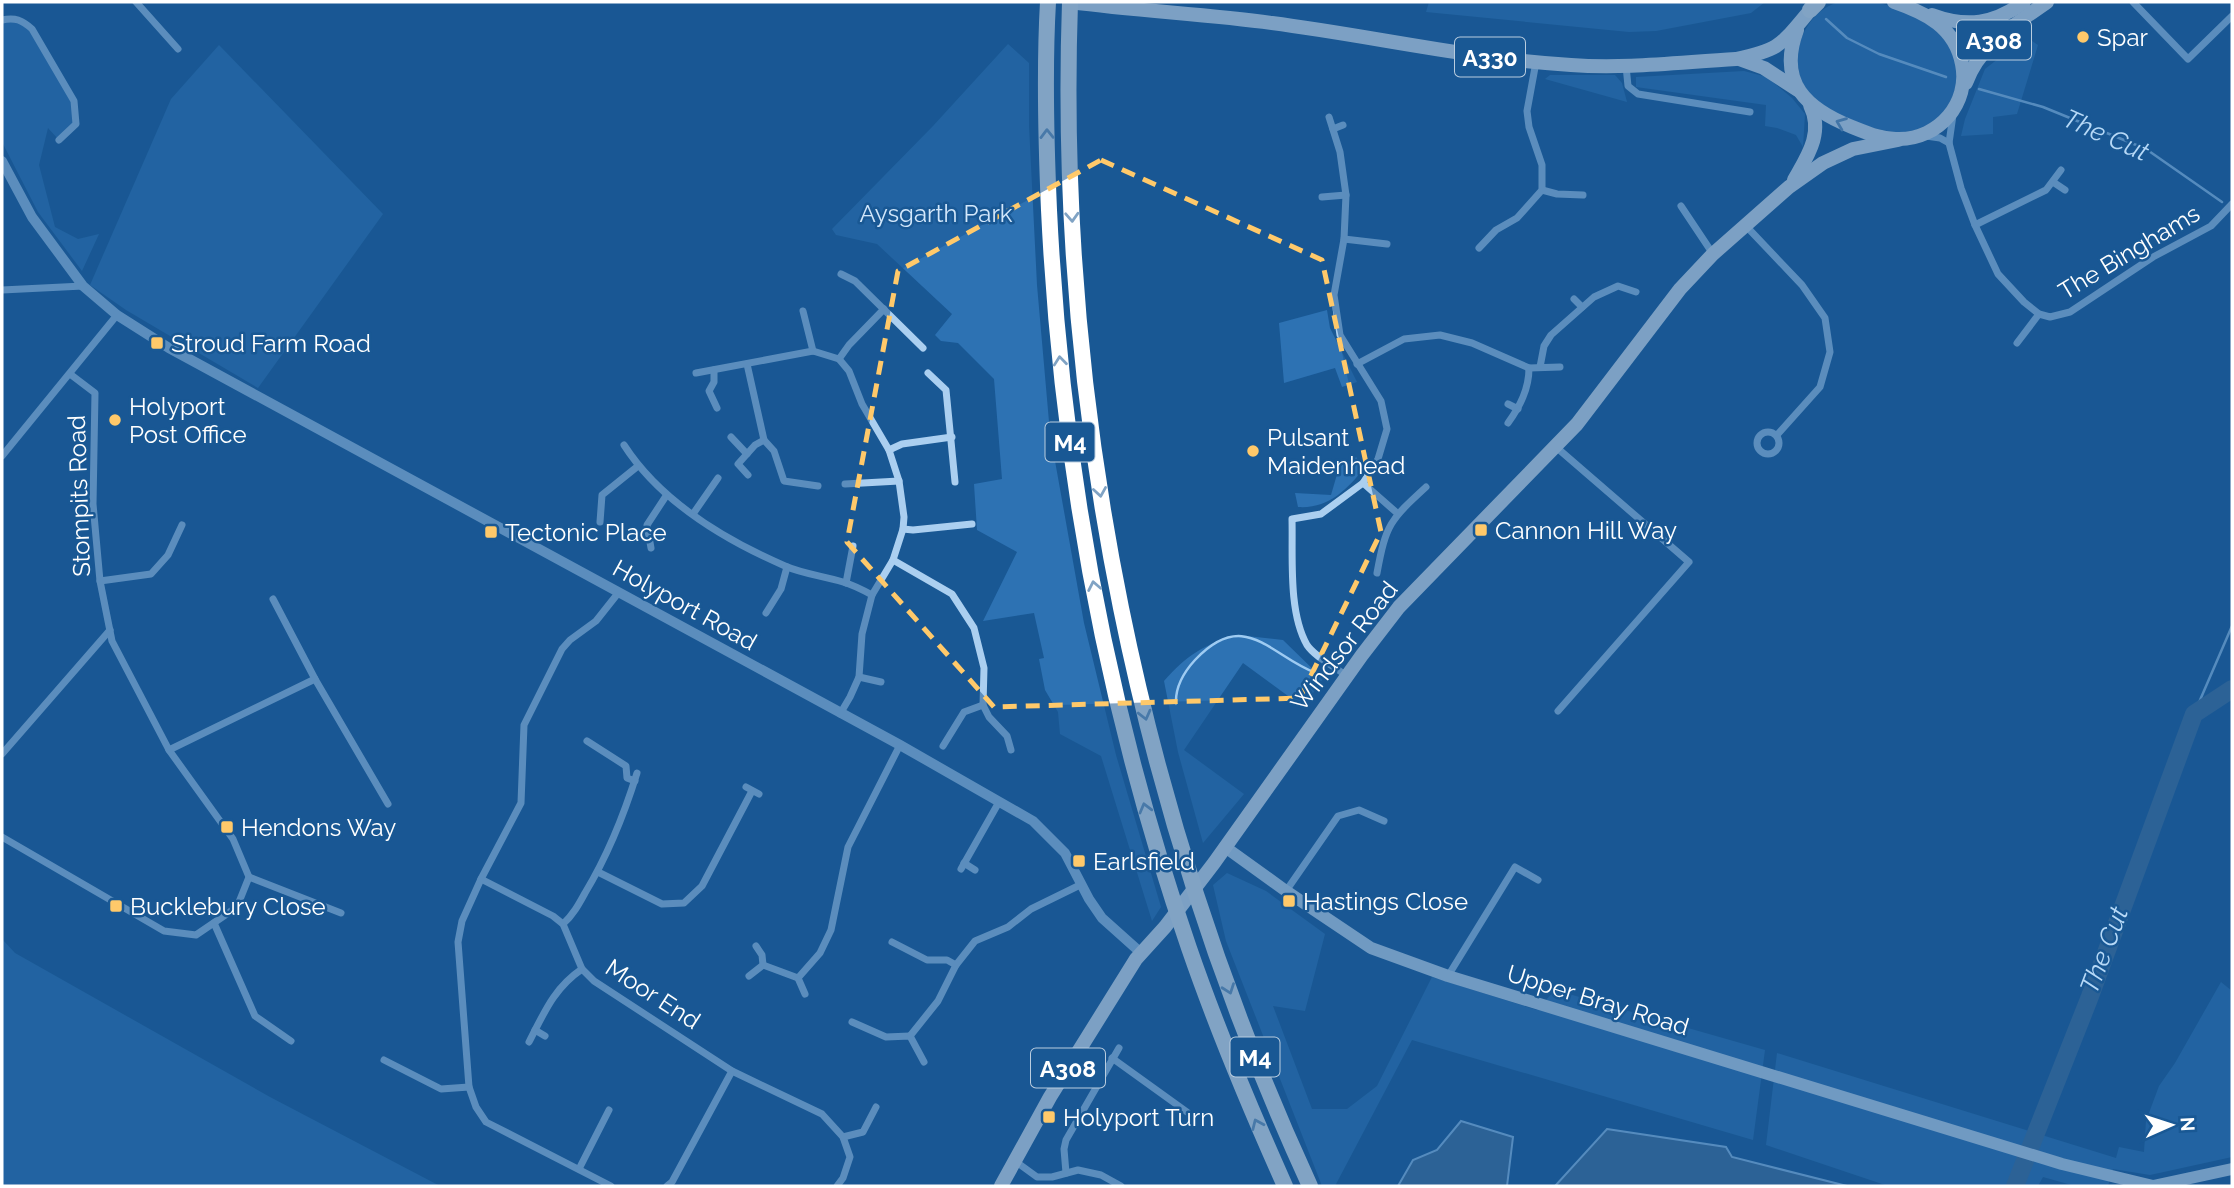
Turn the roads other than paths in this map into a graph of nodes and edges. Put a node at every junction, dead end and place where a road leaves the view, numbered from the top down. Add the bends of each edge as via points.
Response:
1 (136, 2) edge
2 (1048, 2) edge
3 (1071, 2) edge
4 (1894, 2) edge
5 (2024, 2) edge
6 (2047, 2) edge
7 (2133, 2) edge
8 (1815, 7) edge
9 (1924, 12) junction
10 (2232, 16) edge
11 (2, 20) edge
12 (178, 49) dead end
13 (1736, 59) junction
14 (1536, 62) junction
15 (1626, 66) junction
16 (1799, 91) junction
17 (1959, 99) junction
18 (1810, 105) junction
19 (1751, 113) dead end
20 (1329, 117) dead end
21 (1343, 125) dead end
22 (1333, 129) junction
23 (1918, 136) junction
24 (1898, 139) junction
25 (59, 140) dead end
26 (1949, 143) junction
27 (2, 161) edge
28 (2061, 170) dead end
29 (2053, 182) junction
30 (1789, 187) junction
31 (1542, 190) junction
32 (2066, 190) dead end
33 (1346, 195) junction
34 (1583, 195) dead end
35 (1322, 197) dead end
36 (2232, 204) edge
37 (1681, 206) dead end
38 (1975, 225) junction
39 (1488, 226) dead end
40 (1746, 226) junction
41 (1496, 230) junction
42 (1344, 239) junction
43 (1387, 244) dead end
44 (1479, 248) dead end
45 (1713, 254) junction
46 (841, 274) dead end
47 (83, 286) junction
48 (2, 290) edge
49 (1636, 292) dead end
50 (1574, 299) dead end
51 (1582, 307) junction
52 (884, 309) junction
53 (803, 311) dead end
54 (2039, 314) junction
55 (117, 315) junction
56 (2017, 343) dead end
57 (923, 348) dead end
58 (813, 351) junction
59 (839, 359) junction
60 (747, 364) junction
61 (1357, 364) junction
62 (1540, 367) junction
63 (1560, 367) dead end
64 (1529, 368) junction
65 (713, 370) junction
66 (696, 373) dead end
67 (928, 373) dead end
68 (70, 374) junction
69 (1508, 404) dead end
70 (717, 408) dead end
71 (1518, 409) junction
72 (1508, 423) dead end
73 (1777, 435) dead end
74 (731, 438) dead end
75 (952, 438) junction
76 (764, 440) junction
77 (624, 445) dead end
78 (1556, 447) junction
79 (890, 450) junction
80 (747, 454) junction
81 (2, 456) edge
82 (638, 466) junction
83 (748, 475) dead end
84 (718, 478) dead end
85 (899, 481) junction
86 (955, 482) dead end
87 (1363, 483) junction
88 (845, 484) dead end
89 (818, 486) dead end
90 (1426, 487) dead end
91 (666, 496) junction
92 (1397, 513) junction
93 (693, 514) junction
94 (600, 522) dead end
95 (182, 524) dead end
96 (972, 524) dead end
97 (903, 529) junction
98 (853, 546) dead end
99 (651, 548) dead end
100 (893, 560) junction
101 (787, 567) junction
102 (1377, 573) dead end
103 (100, 580) junction
104 (846, 583) junction
105 (619, 593) junction
106 (872, 595) junction
107 (273, 599) dead end
108 (766, 613) dead end
109 (110, 630) junction
110 (1347, 676) junction
111 (859, 677) junction
112 (315, 679) junction
113 (881, 682) dead end
114 (983, 705) junction
115 (1558, 711) dead end
116 (840, 714) junction
117 (587, 741) dead end
118 (900, 745) junction
119 (943, 746) dead end
120 (169, 750) junction
121 (1011, 750) dead end
122 (2, 754) edge
123 (637, 773) dead end
124 (635, 781) junction
125 (752, 791) dead end
126 (999, 802) junction
127 (388, 804) dead end
128 (1384, 821) dead end
129 (2, 837) edge
130 (1225, 846) junction
131 (975, 870) dead end
132 (598, 872) junction
133 (249, 877) junction
134 (481, 879) junction
135 (1538, 880) dead end
136 (1080, 885) junction
137 (1286, 891) junction
138 (341, 913) dead end
139 (214, 923) junction
140 (563, 924) junction
141 (891, 942) dead end
142 (756, 946) dead end
143 (1140, 952) junction
144 (763, 965) junction
145 (956, 965) junction
146 (582, 969) junction
147 (1448, 975) junction
148 (749, 976) dead end
149 (798, 978) junction
150 (805, 994) dead end
151 (852, 1022) dead end
152 (535, 1030) junction
153 (545, 1036) dead end
154 (910, 1036) junction
155 (291, 1041) dead end
156 (529, 1042) dead end
157 (1119, 1048) dead end
158 (1112, 1058) junction
159 (384, 1060) dead end
160 (924, 1062) dead end
161 (733, 1071) junction
162 (758, 1072) dead end
163 (754, 1081) junction
164 (469, 1087) junction
165 (1181, 1096) dead end
166 (1175, 1104) junction
167 (876, 1107) dead end
168 (609, 1110) dead end
169 (1187, 1112) dead end
170 (843, 1137) junction
171 (1015, 1161) junction
172 (579, 1169) junction
173 (2232, 1169) edge
174 (1066, 1173) junction
175 (611, 1186) edge
176 (667, 1186) edge
177 (837, 1186) edge
178 (1001, 1186) edge
179 (1121, 1186) edge
180 (1285, 1186) edge
181 (1310, 1186) edge
182 (2153, 1186) edge

1 - 12 street
180 -> 2 highway, M4 via 1189,947 1128,744 1110,667 1073,467 1057,328 1046,116
3 - 14 main road, A330 via 1272,23
3 -> 181 highway, M4 via 1069,112 1078,312 1091,432 1128,644 1153,749 1206,924 1254,1055
4 - 9 main road
5 - 9 main road, A308 via 1999,18 1973,24
6 - 17 main road, A308 via 1983,51
7 - 10 street via 2189,59
8 - 13 main road, A330 via 1778,47
8 - 16 main road via 1798,28 1791,52
9 - 17 main road via 1958,49 1963,66
11 - 25 street via 23,21 32,29 74,101 76,124
13 - 15 main road, A330
13 - 16 main road, A330 via 1764,68
14 - 15 main road, A330
14 - 31 street via 1527,111 1542,165
15 - 19 street via 1628,86 1639,94
16 - 18 main road
17 - 23 main road via 1943,122
17 - 26 street, The Binghams
24 -> 18 main road via 1834,120
18 - 30 main road, Windsor Road / A308 via 1815,116 1814,140
20 - 22 street
21 - 22 street
22 - 33 street
23 - 24 main road, Windsor Road
23 - 26 street
24 - 30 main road, Windsor Road / A308 via 1841,153
26 - 38 street, The Binghams
27 - 47 street, Holyport Road via 32,217
28 - 29 street
29 - 32 street
29 - 38 street via 2046,190
30 - 40 main road, Windsor Road / A308
31 - 34 street
31 - 41 street via 1517,218
33 - 35 street
33 - 42 street
36 - 54 street, The Binghams via 2211,226 2152,257 2070,312 2050,317
37 - 45 street
38 - 54 street, The Binghams via 1998,274
39 - 41 street
40 - 45 main road, Windsor Road / A308
40 - 73 street via 1802,285 1825,318 1830,352 1820,387
41 - 44 street
42 - 43 street
42 - 61 street via 1334,295 1340,335
45 - 78 main road, Windsor Road / A308 via 1680,289
46 - 52 street
47 - 48 street
47 - 55 street, Holyport Road
49 - 51 street via 1618,286
50 - 51 street
51 - 62 street via 1551,335
52 - 57 street
52 - 59 street
53 - 58 street
54 - 56 street, The Binghams
55 - 68 street
55 - 105 street, Holyport Road via 169,348
58 - 59 street
58 - 60 street
59 - 79 street
60 - 65 street
60 - 76 street
61 - 64 street via 1404,339 1440,335 1472,342
61 - 87 street via 1381,401 1387,429 1378,459
62 - 63 street
62 - 64 street
64 - 71 street via 1529,384
65 - 66 street
65 - 70 street via 709,390
67 - 75 street via 946,390
68 - 81 street
68 - 103 street, Stompits Road via 95,393 93,504
69 - 71 street
71 - 72 street
74 - 80 street
75 - 79 street via 902,444
75 - 86 street
76 - 80 street
76 - 89 street via 774,451 784,481
77 - 82 street
78 - 110 main road, Windsor Road / A308 via 1399,607
78 - 115 street via 1689,562
79 - 85 street
80 - 83 street via 738,464
82 - 91 street
82 - 94 street via 602,495
84 - 93 street
85 - 88 street
85 - 97 street
87 - 92 street
87 - 110 street via 1321,514 1292,519 1298,619 1308,647
90 - 92 street
91 - 93 street
91 - 99 street via 647,524
92 - 102 street via 1384,535
93 - 101 street
95 - 103 street via 168,555 151,574
96 - 97 street
97 - 100 street
98 - 104 street
100 - 106 street
100 - 114 street via 952,594 974,628 984,668
101 - 104 street
101 - 108 street
103 - 109 street, Stompits Road
104 - 106 street
105 - 116 street, Holyport Road
105 - 134 street via 596,621 562,649 524,725 521,803
106 - 111 street via 862,634
107 - 112 street
109 - 120 street, Stompits Road
109 - 122 street
110 - 130 main road, Windsor Road / A308
111 - 113 street
111 - 116 street
112 - 120 street
112 - 127 street
114 - 119 street via 964,712
114 - 121 street via 1007,736
116 - 118 street, Holyport Road
117 - 124 street via 626,766 627,778
118 - 126 street, Holyport Road
118 - 149 street via 848,847 831,930 820,953
120 - 133 street, Stompits Road via 233,839
123 - 124 street
124 - 132 street
125 - 132 street via 702,886 684,902 662,904
126 - 131 street via 962,866
126 - 136 street, Holyport Road via 1033,821 1065,853
128 - 137 street via 1359,810 1338,816
129 - 139 street via 164,931 196,935
130 - 137 main road, Upper Bray Road
130 - 143 main road, Windsor Road / A308 via 1165,927
132 - 140 street
133 - 138 street
133 - 139 street via 237,907
134 - 140 street
134 - 164 street via 458,942
135 - 147 street via 1515,867
136 - 143 street, Holyport Road via 1102,918
136 - 145 street via 975,941
137 - 147 main road, Upper Bray Road via 1371,948
139 - 155 street via 255,1016
140 - 146 street, Moor End
141 - 145 street via 927,960
142 - 144 street
143 - 171 main road, Windsor Road / A308
144 - 148 street
144 - 149 street
145 - 154 street via 938,1001
146 - 152 street via 556,992
146 - 161 street, Moor End
147 - 182 main road, Upper Bray Road via 2062,1164
149 - 150 street
151 - 154 street via 886,1037
152 - 153 street
152 - 156 street
154 - 160 street
157 - 158 street
158 - 166 street
158 - 174 street via 1066,1140
159 - 164 street via 441,1089
161 - 163 street, Moor End
161 - 176 street
162 - 163 street
163 - 170 street, Moor End via 822,1114
164 - 172 street via 486,1122
165 - 166 street
166 - 169 street
167 - 170 street via 863,1132
168 - 172 street
170 - 177 street via 850,1157
171 - 174 street via 1037,1177
171 - 178 main road, Windsor Road / A308
172 - 175 street
173 - 182 main road
174 - 179 street via 1078,1170 1101,1175

